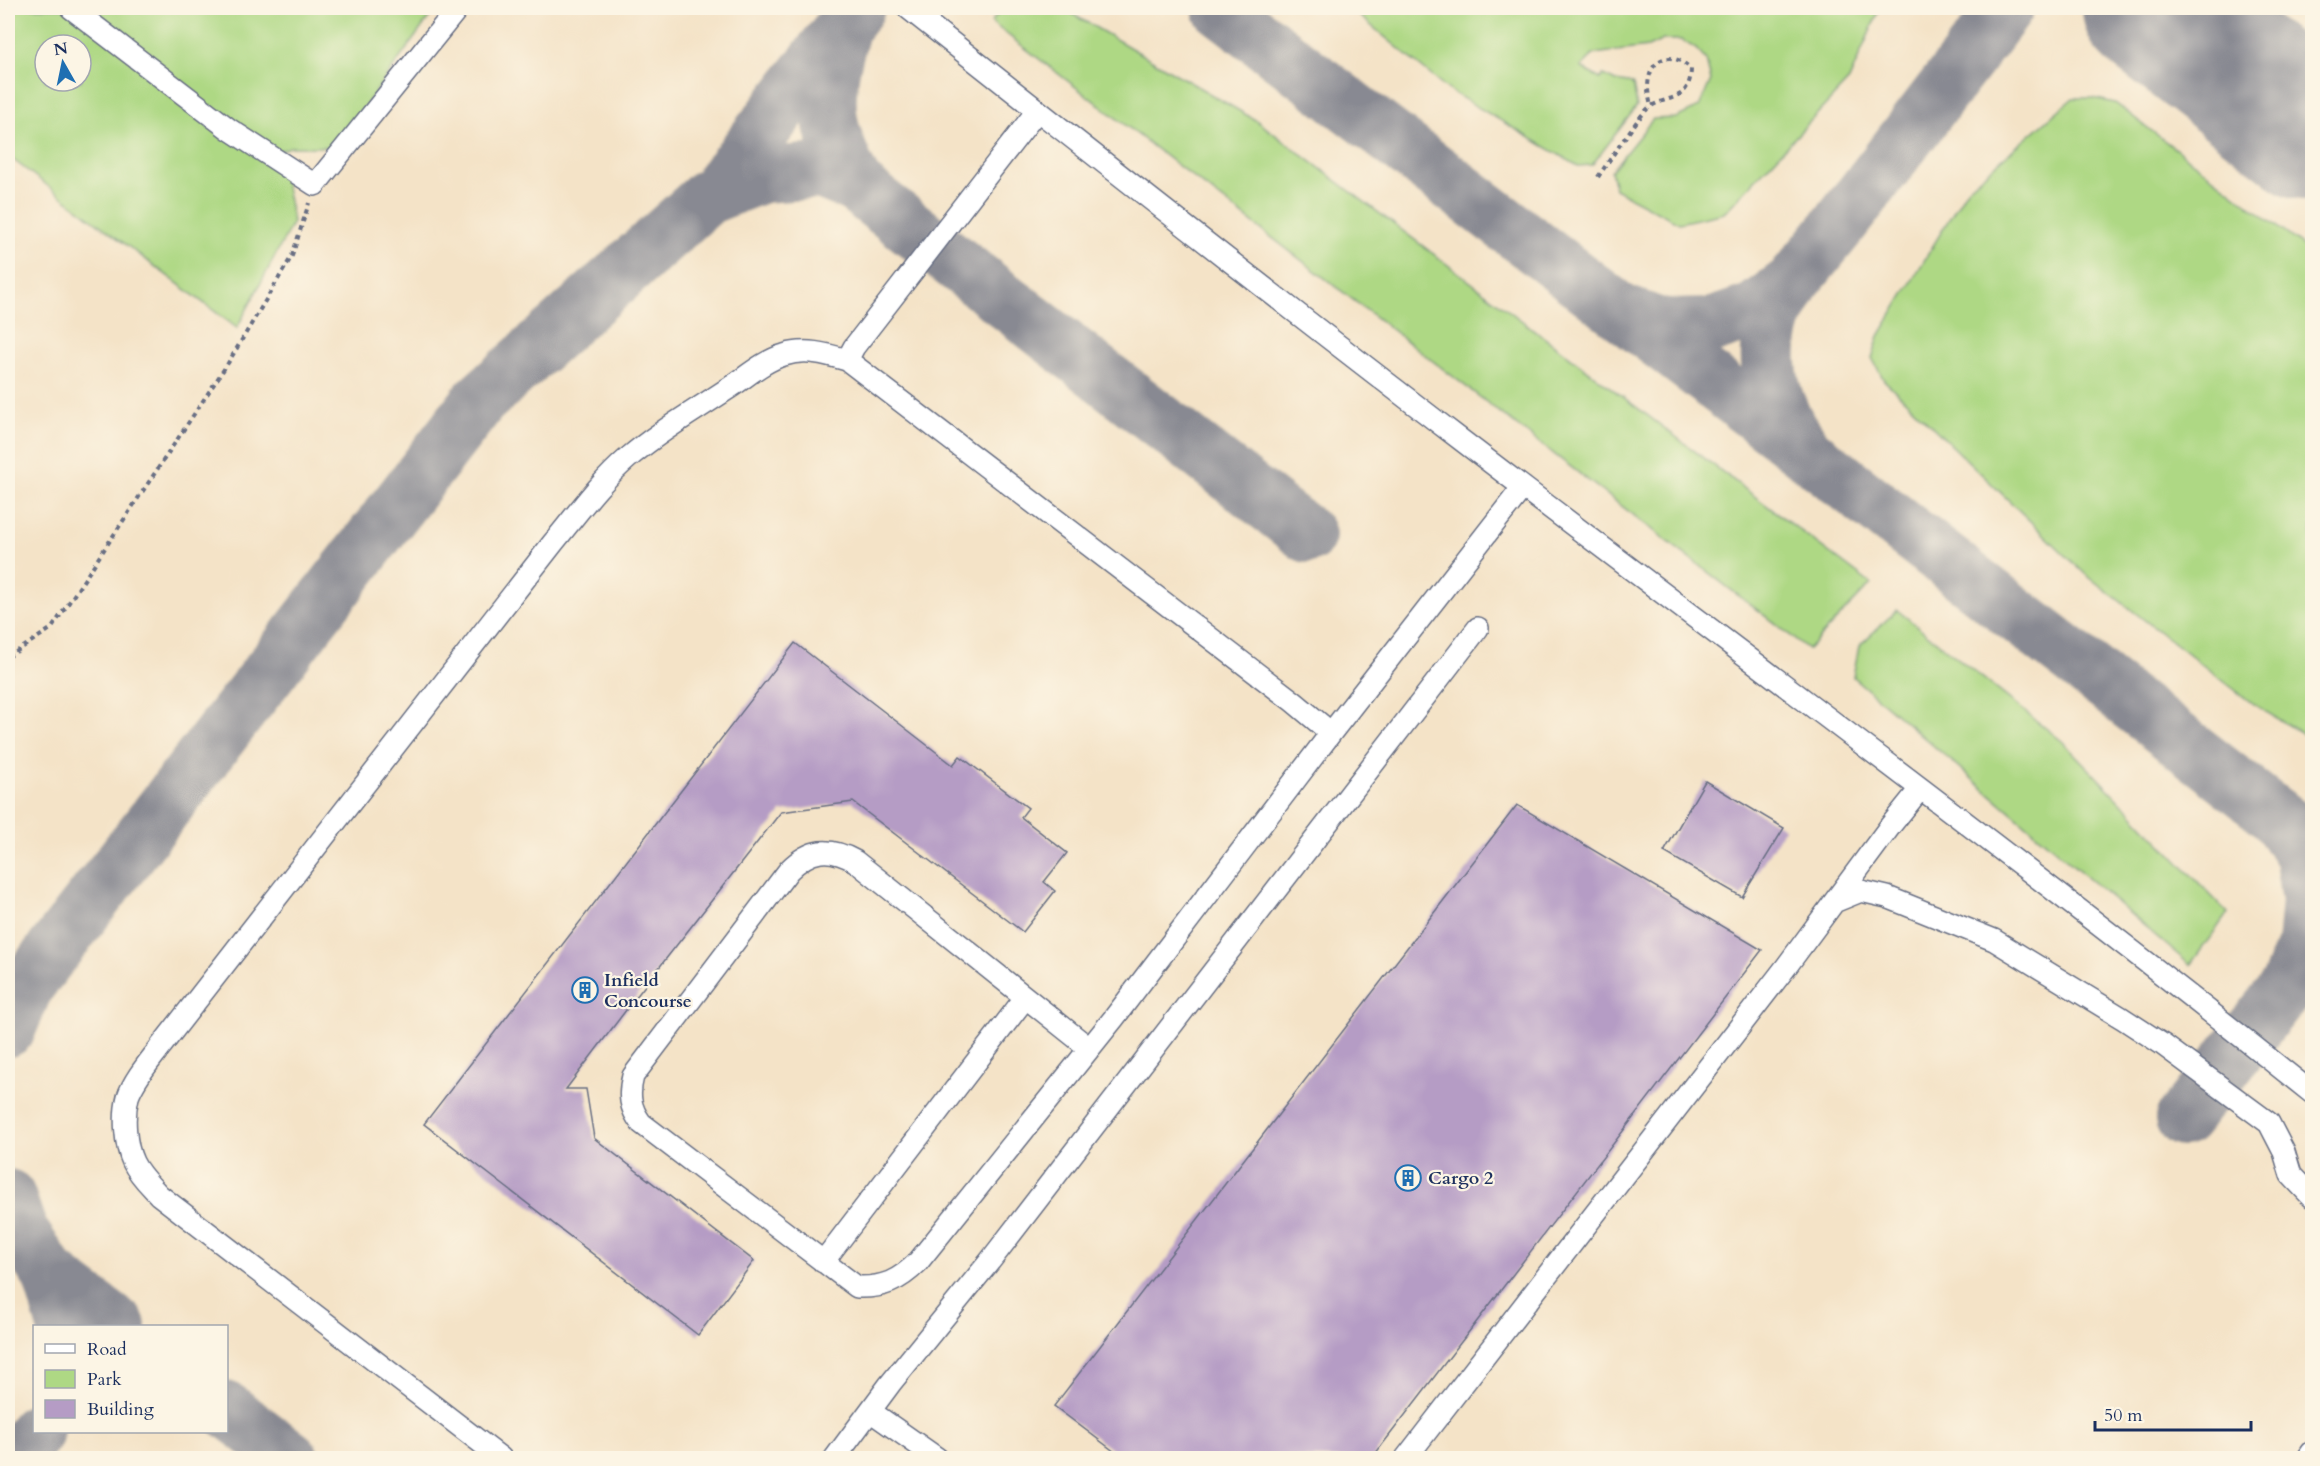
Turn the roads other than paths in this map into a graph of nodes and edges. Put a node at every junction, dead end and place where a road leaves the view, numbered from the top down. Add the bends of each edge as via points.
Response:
1 (71, 8) edge
2 (458, 8) edge
3 (908, 8) edge
4 (1038, 111) junction
5 (847, 360) junction
6 (1523, 487) junction
7 (1478, 628) dead end
8 (1331, 733) junction
9 (1920, 789) junction
10 (1833, 902) junction
11 (1025, 998) junction
12 (1089, 1048) junction
13 (2313, 1093) edge
14 (2313, 1197) edge
15 (823, 1262) junction
16 (870, 1411) junction
17 (2313, 1452) edge
18 (501, 1458) edge
19 (835, 1458) edge
20 (937, 1458) edge
21 (1406, 1458) edge
22 (2308, 1458) edge

1 - 2 lane via 229,129 315,185
3 - 4 lane
4 - 5 lane
4 - 6 lane
5 - 8 lane
5 - 18 lane via 803,351 783,355 672,425 599,486 161,1046 129,1096 126,1119 132,1162 159,1195
6 - 8 lane
6 - 9 lane
7 - 16 lane
8 - 12 lane
9 - 10 lane
9 - 13 lane
10 - 14 lane via 1861,891 1940,918 1994,940 2122,1018 2268,1123 2291,1175
10 - 21 lane
11 - 12 lane
11 - 15 lane
11 - 15 lane via 855,861 828,851 813,853 789,870 633,1077 630,1101 641,1124
12 - 15 lane via 906,1274 891,1283 857,1287
16 - 19 lane
16 - 20 lane
17 - 22 lane

